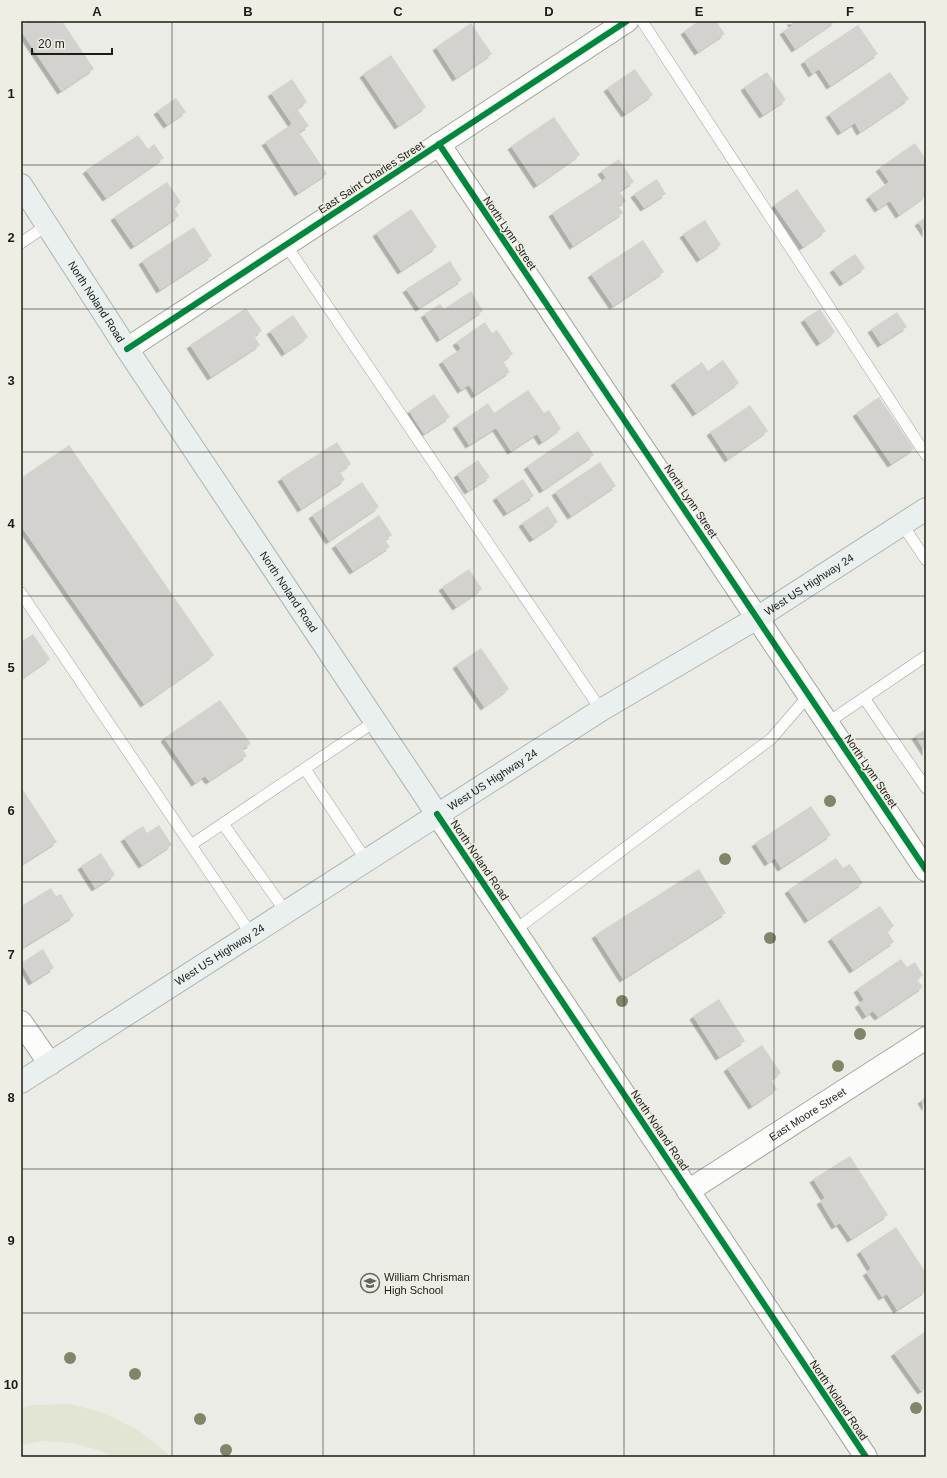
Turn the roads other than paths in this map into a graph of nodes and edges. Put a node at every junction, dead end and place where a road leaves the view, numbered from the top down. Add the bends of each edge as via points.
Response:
1 (626, 21) edge
2 (642, 21) edge
3 (439, 144) junction
4 (21, 185) edge
5 (47, 225) junction
6 (21, 243) edge
7 (286, 245) junction
8 (127, 349) junction
9 (926, 455) edge
10 (926, 509) edge
11 (902, 524) junction
12 (926, 560) edge
13 (21, 592) edge
14 (757, 618) junction
15 (926, 656) edge
16 (809, 695) junction
17 (864, 698) junction
18 (601, 710) junction
19 (374, 722) junction
20 (827, 723) junction
21 (305, 769) junction
22 (926, 788) edge
23 (437, 814) junction
24 (223, 824) junction
25 (191, 845) junction
26 (366, 860) junction
27 (926, 870) edge
28 (286, 912) junction
29 (515, 930) junction
30 (251, 934) junction
31 (21, 1022) edge
32 (926, 1038) edge
33 (50, 1064) junction
34 (21, 1082) edge
35 (688, 1191) junction
36 (866, 1457) edge

1 - 3 street, East Saint Charles Street
2 - 9 lane
3 - 7 street, East Saint Charles Street
3 - 14 street, North Lynn Street
4 - 5 main road, North Noland Road
5 - 6 lane
5 - 8 main road, North Noland Road
7 - 8 street, East Saint Charles Street
7 - 18 lane
8 - 19 main road, North Noland Road
10 - 11 main road, West US Highway 24
11 - 12 lane
11 - 14 main road, West US Highway 24
13 - 25 lane
14 - 16 street, North Lynn Street
14 - 18 main road, West US Highway 24
15 - 17 lane
16 - 20 street, North Lynn Street
16 - 29 lane via 771,739
17 - 20 lane
17 - 22 lane
18 - 23 main road, West US Highway 24
19 - 21 lane
19 - 23 main road, North Noland Road
20 - 27 street, North Lynn Street
21 - 24 lane
21 - 26 lane
23 - 26 main road, West US Highway 24
23 - 29 street, North Noland Road
24 - 25 lane
24 - 28 lane
25 - 30 lane
26 - 28 main road, West US Highway 24
28 - 30 main road, West US Highway 24
29 - 35 street, North Noland Road
30 - 33 main road, West US Highway 24
31 - 33 street
32 - 35 street, East Moore Street
33 - 34 main road, West US Highway 24
35 - 36 street, North Noland Road

